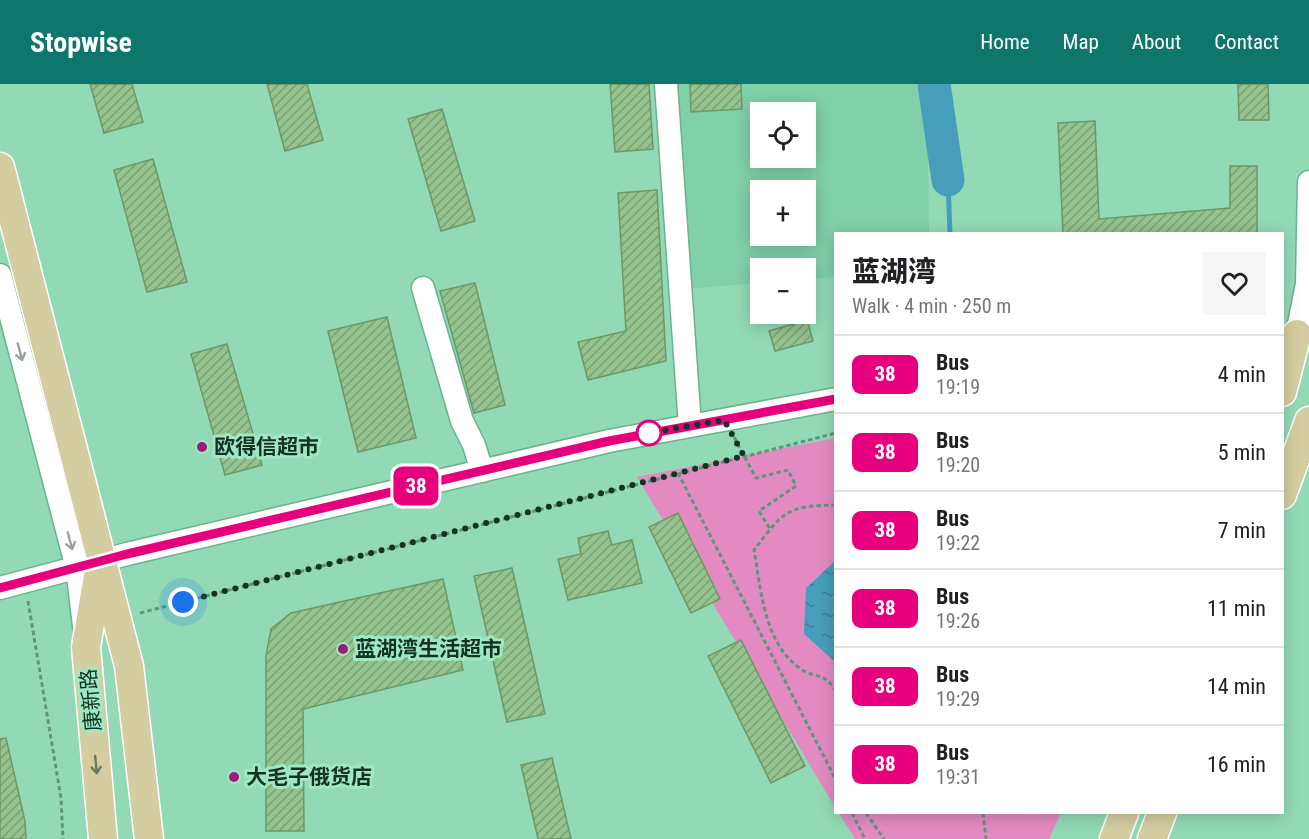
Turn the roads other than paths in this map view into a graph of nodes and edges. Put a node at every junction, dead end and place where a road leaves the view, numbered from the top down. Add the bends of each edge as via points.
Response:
1 (666, 84) edge
2 (0, 167) edge
3 (1309, 182) edge
4 (0, 275) edge
5 (423, 288) dead end
6 (6, 319) edge
7 (1296, 334) edge
8 (1284, 384) edge
9 (834, 399) edge
10 (1309, 421) edge
11 (690, 426) junction
12 (482, 471) junction
13 (1284, 490) edge
14 (88, 565) junction
15 (0, 588) edge
16 (1124, 814) edge
17 (1162, 814) edge
18 (103, 839) edge
19 (149, 839) edge
20 (1114, 839) edge
21 (1152, 839) edge

1 - 11 street
2 - 14 main road
3 - 7 street via 1307,284
4 - 6 street
5 - 12 street via 462,421
6 -> 14 street
7 - 8 main road
9 - 11 street
10 - 13 main road
11 - 12 street
12 - 14 street
14 - 15 street
14 -> 18 main road, 康新路 via 86,647
14 - 19 main road via 129,666
16 - 20 main road
17 - 21 main road

